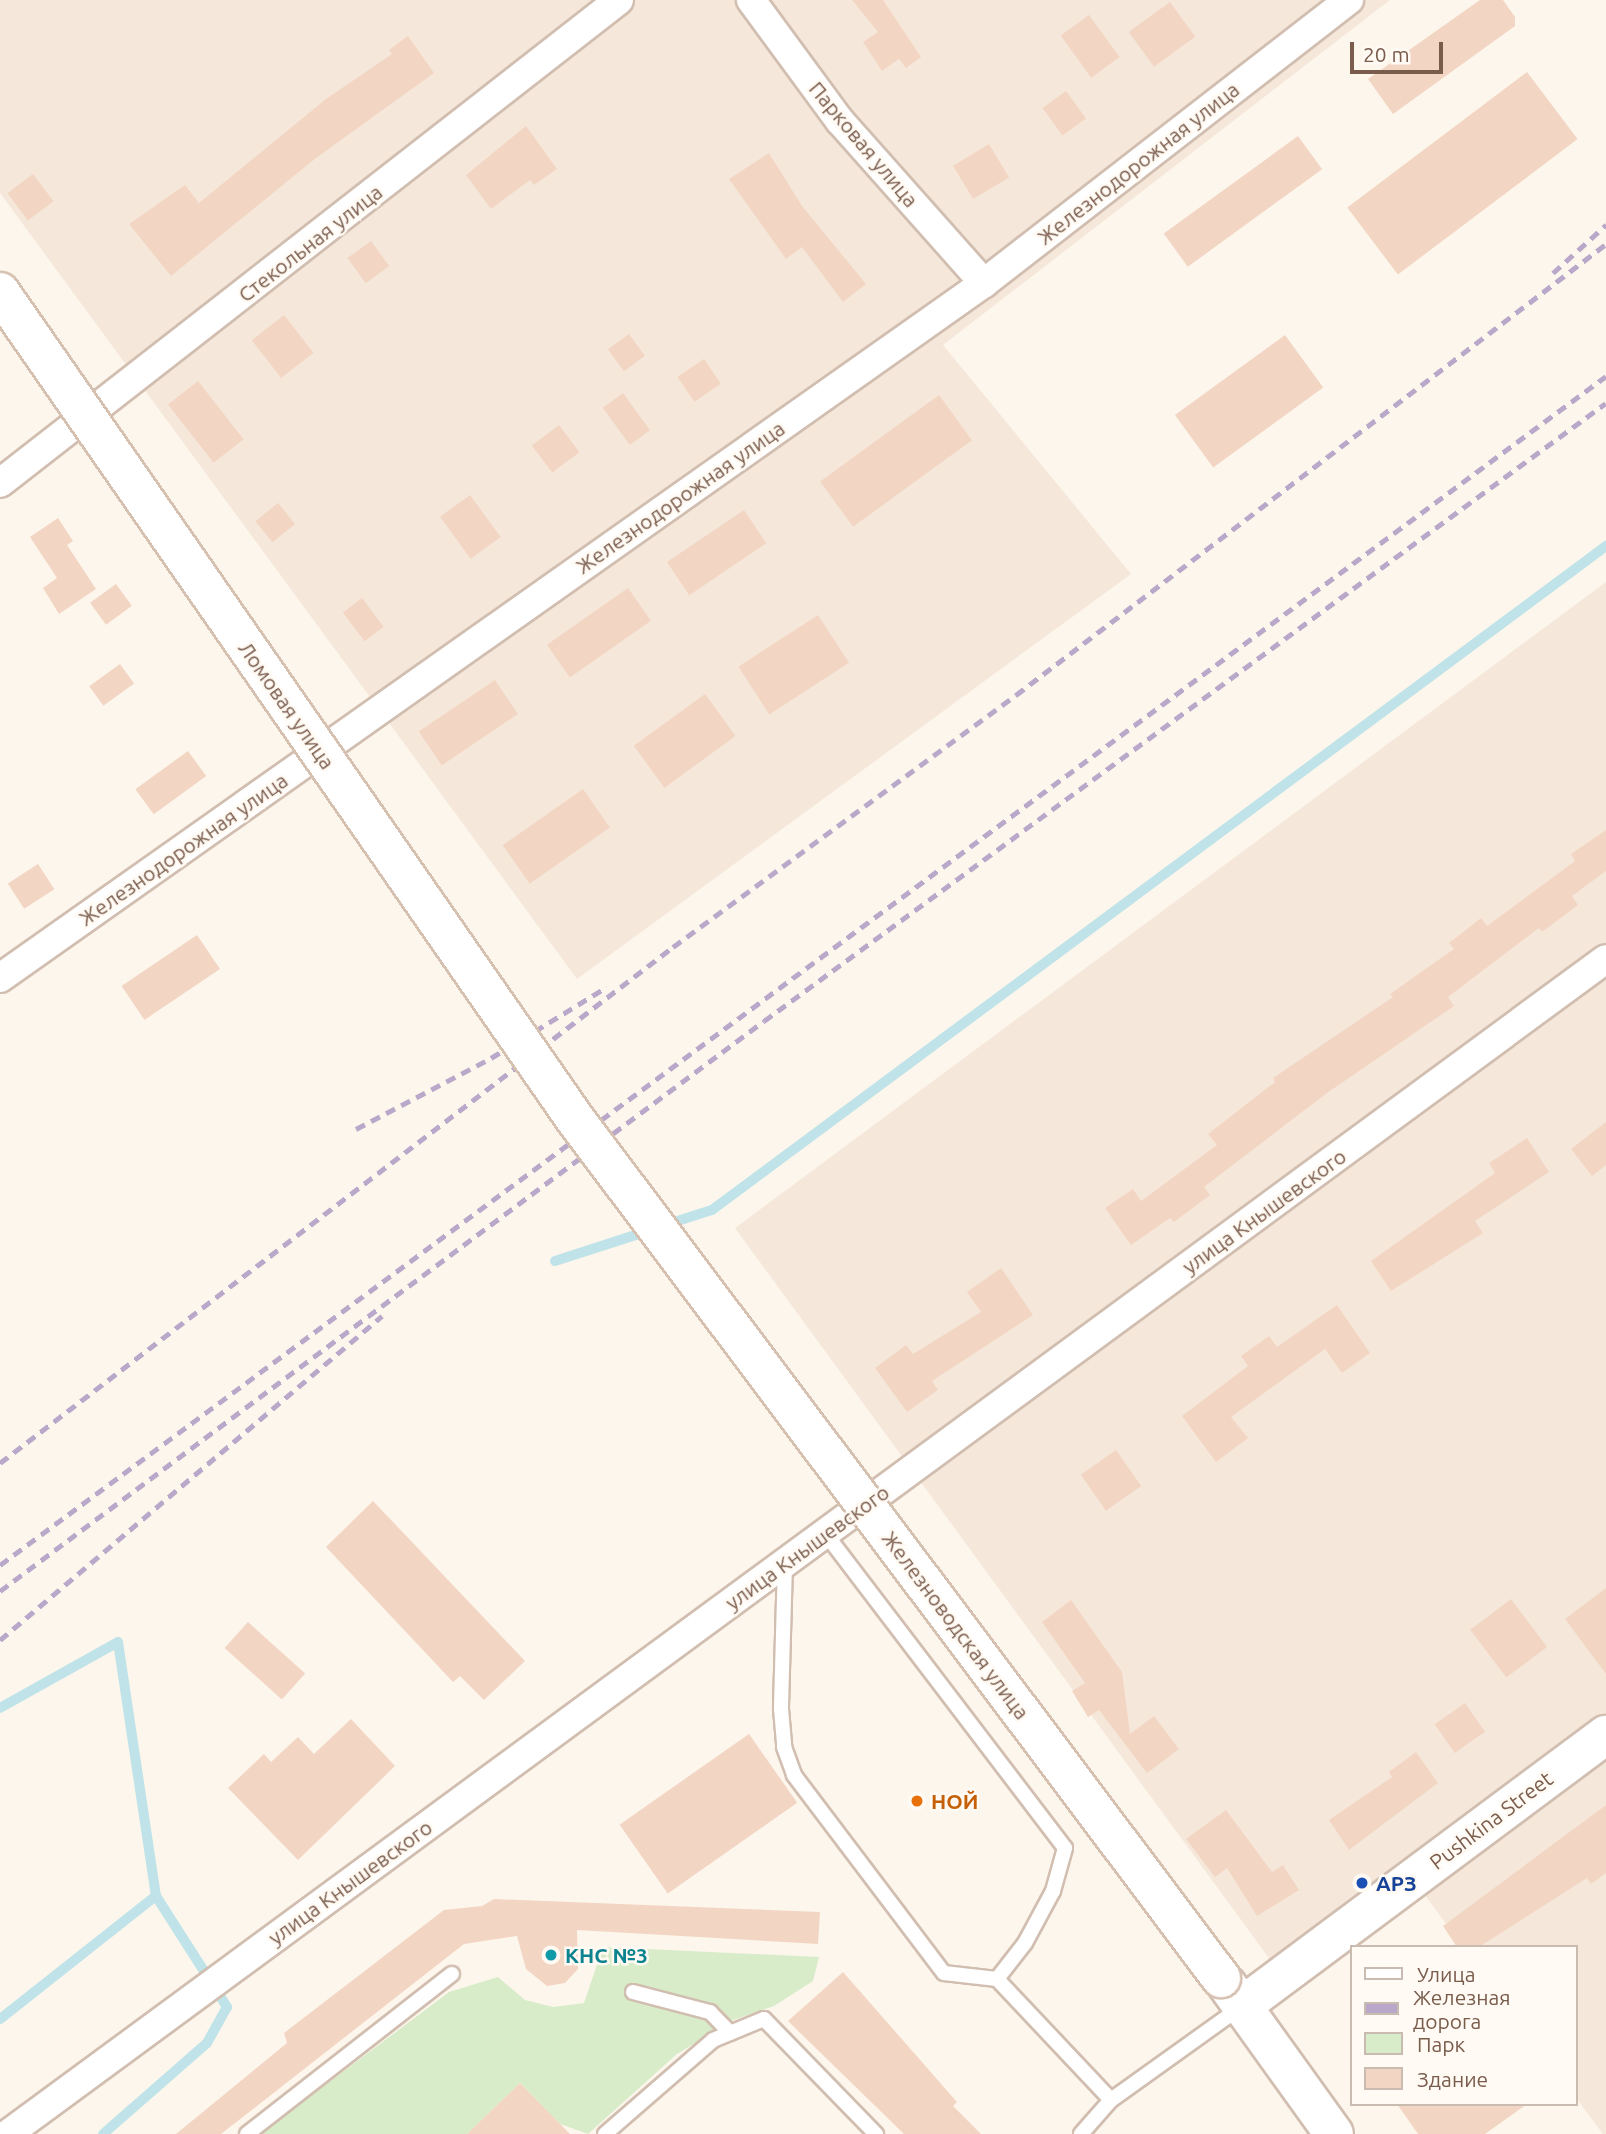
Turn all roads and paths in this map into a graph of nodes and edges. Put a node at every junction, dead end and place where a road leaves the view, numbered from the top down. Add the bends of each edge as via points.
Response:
1 (618, 0) edge
2 (751, 0) edge
3 (1349, 0) edge
4 (984, 283) junction
5 (0, 292) edge
6 (0, 483) edge
7 (1606, 959) edge
8 (0, 978) edge
9 (575, 1118) joint
10 (825, 1533) junction
11 (785, 1562) junction
12 (1606, 1735) edge
13 (452, 1973) dead end
14 (997, 1979) junction
15 (633, 1992) dead end
16 (1231, 1992) junction
17 (730, 2033) junction
18 (1111, 2100) junction
19 (8, 2134) edge
20 (247, 2134) edge
21 (605, 2134) edge
22 (876, 2134) edge
23 (1081, 2134) edge
24 (1334, 2134) edge

1 - 6 street, Стекольная улица
2 - 4 street, Парковая улица via 840,121
3 - 4 street, Железнодорожная улица
4 - 8 street, Железнодорожная улица
5 - 9 main road, Ломовая улица, bridge
7 - 10 street, улица Кнышевского
9 - 16 main road, Железноводская улица, bridge
10 - 11 street, улица Кнышевского
10 - 14 lane via 1065,1848 1054,1891 1025,1943
11 - 14 lane via 781,1709 783,1748 794,1774 944,1973
11 - 19 street, улица Кнышевского
12 - 16 main road, Pushkina Street
13 - 20 lane
14 - 18 lane
15 - 17 lane via 710,2011
16 - 18 lane
16 - 24 main road, Железноводская улица
17 - 21 lane via 713,2040 674,2070
17 - 22 lane via 764,2019
18 - 23 lane

